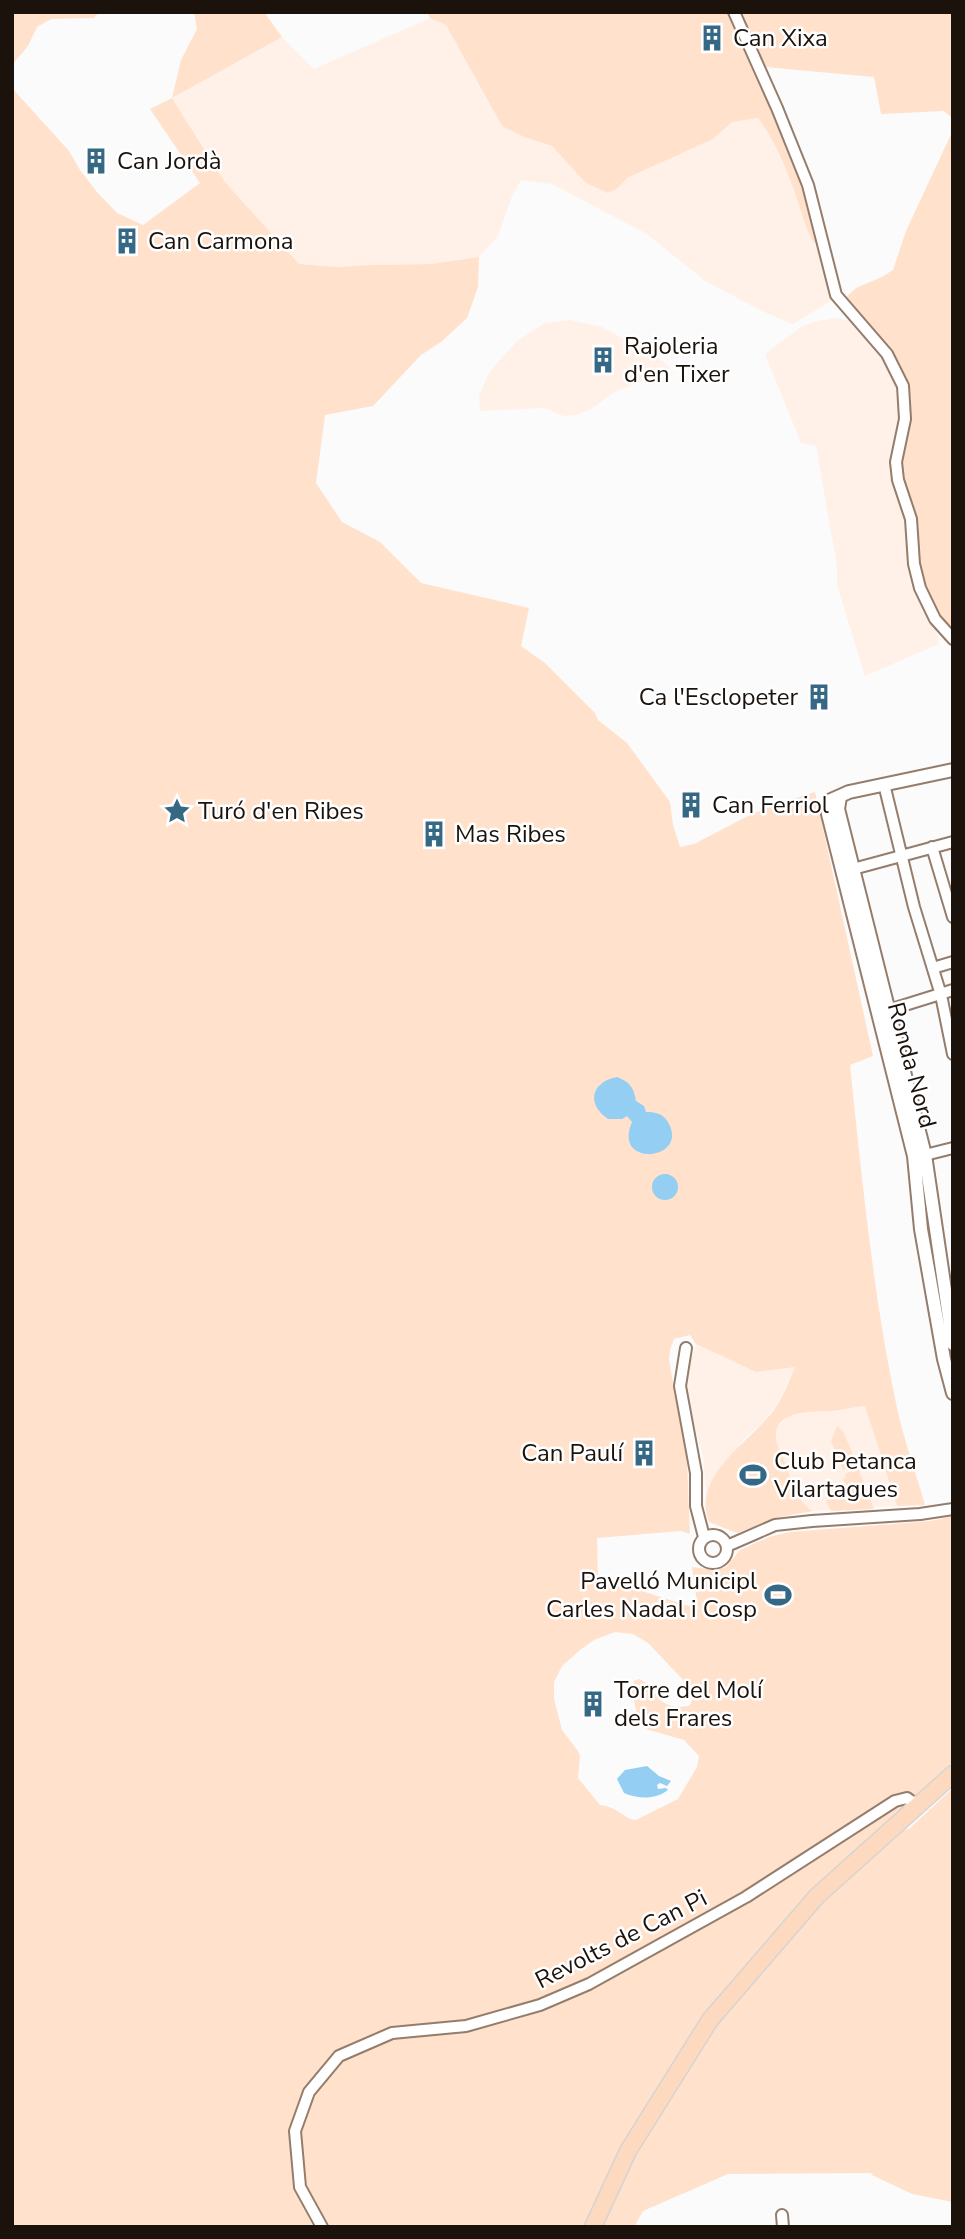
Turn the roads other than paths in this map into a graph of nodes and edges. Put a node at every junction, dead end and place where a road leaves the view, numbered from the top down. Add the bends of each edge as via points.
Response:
1 (734, 12) edge
2 (953, 639) edge
3 (953, 770) edge
4 (884, 785) junction
5 (835, 799) junction
6 (953, 842) edge
7 (932, 847) junction
8 (900, 855) junction
9 (853, 869) junction
10 (953, 917) edge
11 (953, 962) edge
12 (933, 968) junction
13 (953, 990) edge
14 (941, 995) junction
15 (889, 1010) junction
16 (953, 1054) edge
17 (953, 1148) edge
18 (925, 1154) junction
19 (953, 1344) edge
20 (686, 1348) dead end
21 (953, 1393) edge
22 (953, 1508) edge
23 (704, 1538) junction
24 (727, 1546) junction
25 (953, 1774) edge
26 (918, 1806) junction
27 (322, 2227) edge
28 (593, 2227) edge

1 - 2 street via 808,185 836,295 887,354 903,386 905,419 896,462 911,519 914,564 935,619
3 - 4 street
4 - 5 street
4 - 8 street
5 - 9 street, Ronda Nord
5 - 21 street, Ronda Nord via 828,814 914,1156 921,1229
6 - 7 street
7 - 8 street
7 - 10 street
8 - 9 street
8 - 12 street
9 - 15 street, Ronda Nord
11 - 12 street
12 - 14 street
13 - 14 street
14 - 15 street
14 - 16 street
15 - 18 street, Ronda Nord
17 - 18 street
18 - 19 street, Ronda Nord
20 - 23 street via 680,1386
22 - 24 street via 775,1525
23 - 24 street via 715,1534
23 - 24 street via 698,1550 706,1562 722,1560
25 - 26 main road
26 - 27 street, Revolts de Can Pi via 907,1798 895,1801 746,1898 589,1984 540,2005 466,2026 392,2033 339,2056 309,2092 295,2130 300,2187
26 - 28 main road via 817,1896 710,2020 628,2151

